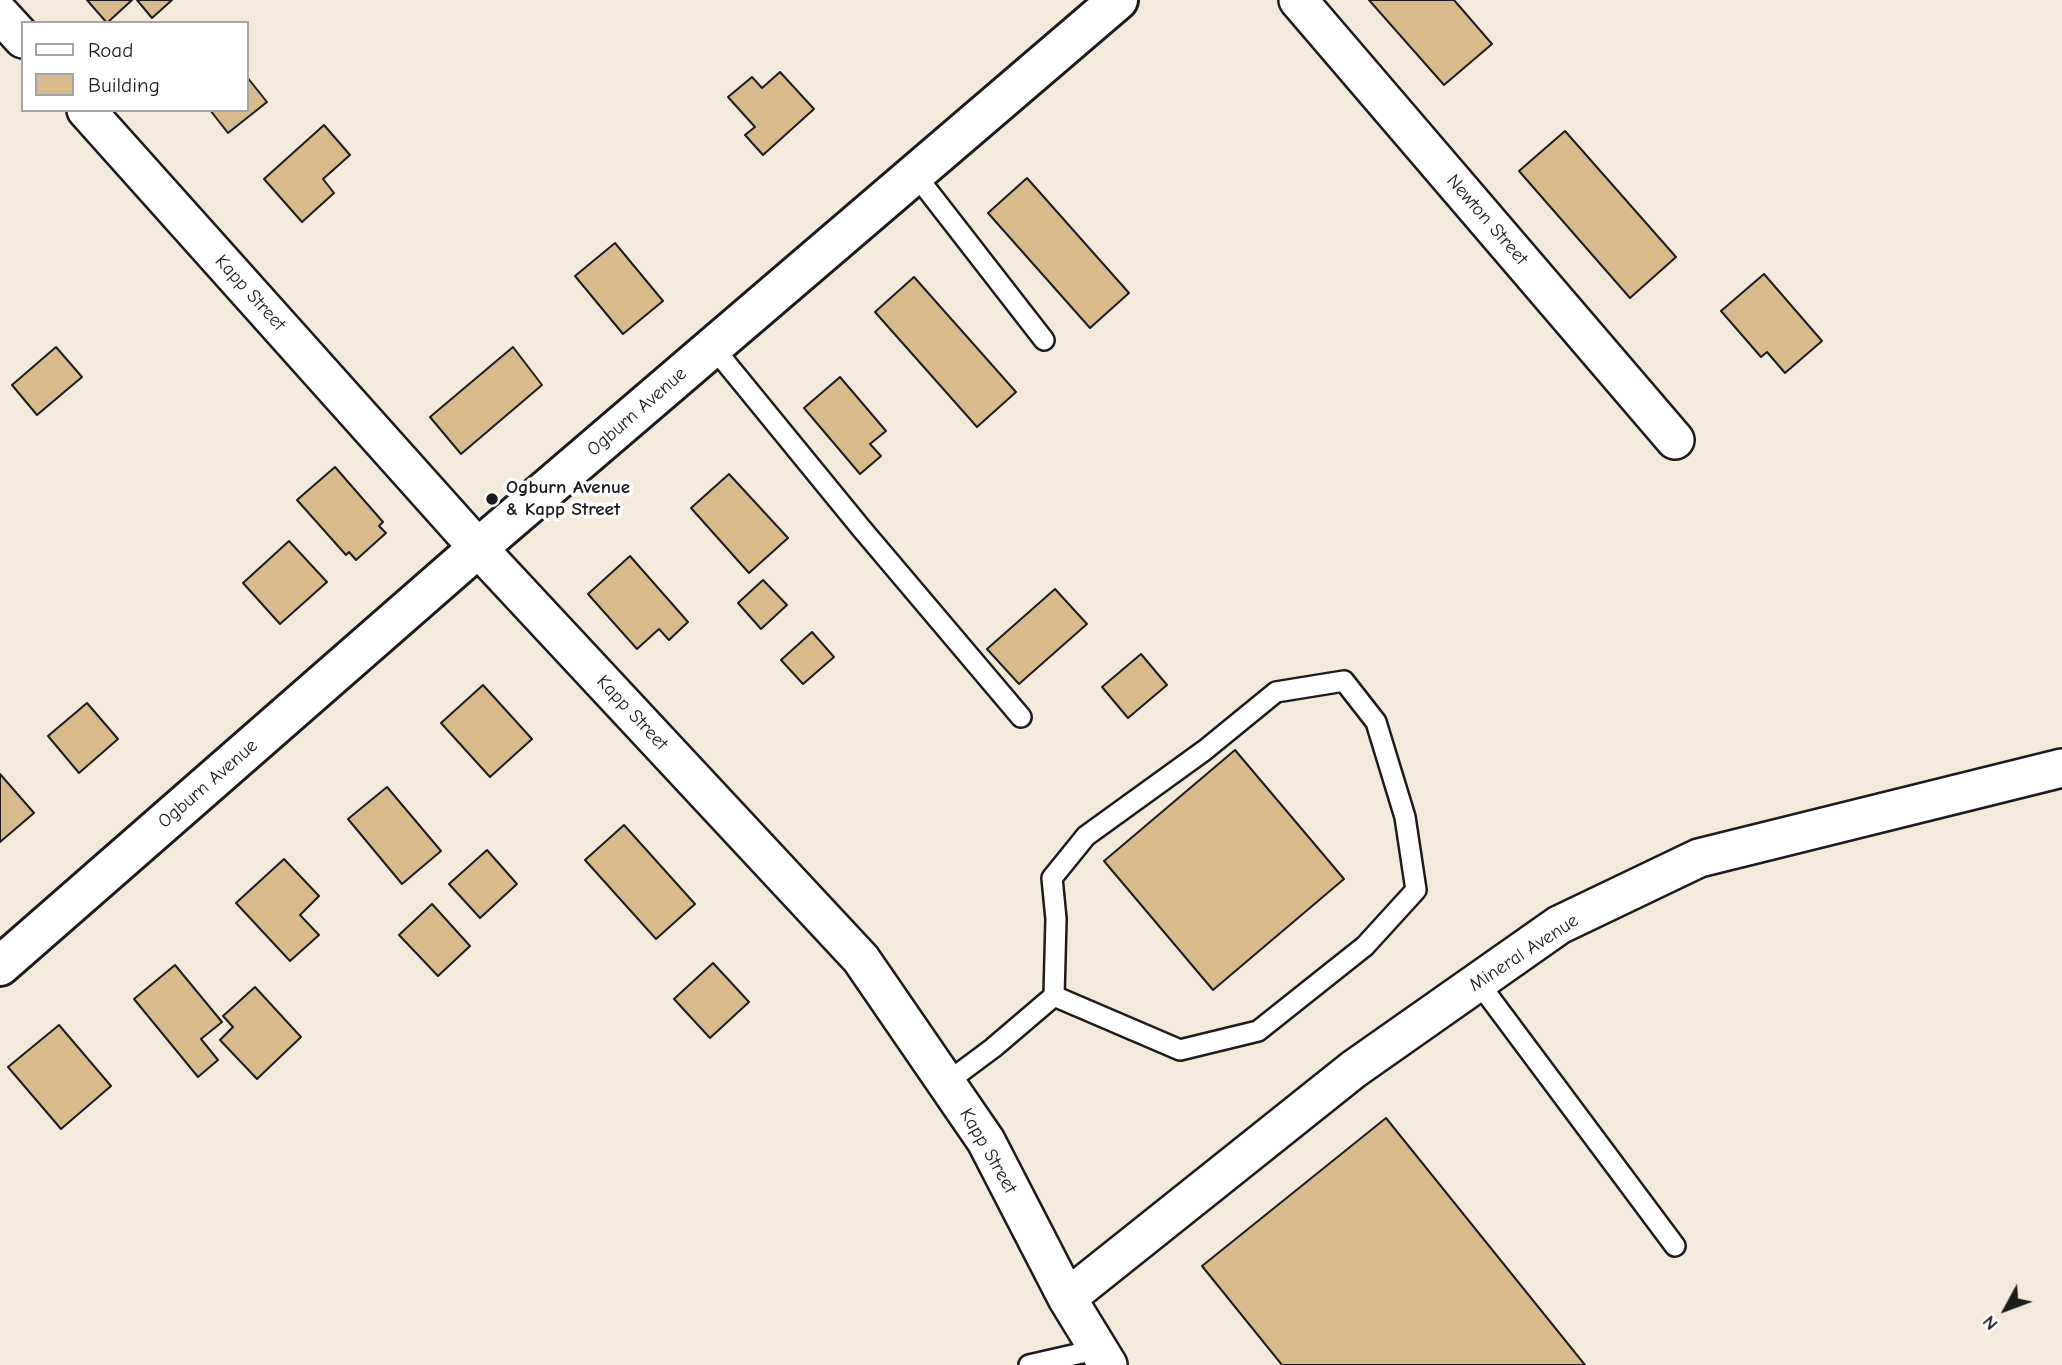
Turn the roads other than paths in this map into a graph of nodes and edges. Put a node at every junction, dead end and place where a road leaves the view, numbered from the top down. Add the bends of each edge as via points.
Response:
1 (1118, 0) edge
2 (1298, 0) edge
3 (0, 14) edge
4 (21, 37) edge
5 (88, 112) edge
6 (915, 174) junction
7 (1044, 340) dead end
8 (713, 347) junction
9 (1675, 440) dead end
10 (478, 548) junction
11 (1021, 717) dead end
12 (2062, 768) edge
13 (0, 966) edge
14 (1478, 982) junction
15 (1054, 996) junction
16 (946, 1083) junction
17 (1675, 1246) dead end
18 (1067, 1298) junction
19 (1104, 1357) edge
20 (1029, 1365) edge

1 - 6 street, Ogburn Avenue
2 - 9 street, Newton Street
3 - 4 street
5 - 10 street, Kapp Street
6 - 7 lane
6 - 8 street, Ogburn Avenue
8 - 10 street, Ogburn Avenue
8 - 11 lane
10 - 13 street, Ogburn Avenue
10 - 16 street, Kapp Street via 861,959
12 - 14 street, Mineral Avenue via 1699,858 1559,925
14 - 17 lane
14 - 18 street, Mineral Avenue via 1354,1069
15 - 15 lane via 1180,1050 1258,1031 1365,946 1416,890 1405,817 1376,722 1344,681 1276,692 1086,836 1052,878
15 - 16 lane
16 - 18 street, Kapp Street via 986,1141
18 - 19 street, Kapp Street
19 - 20 lane

